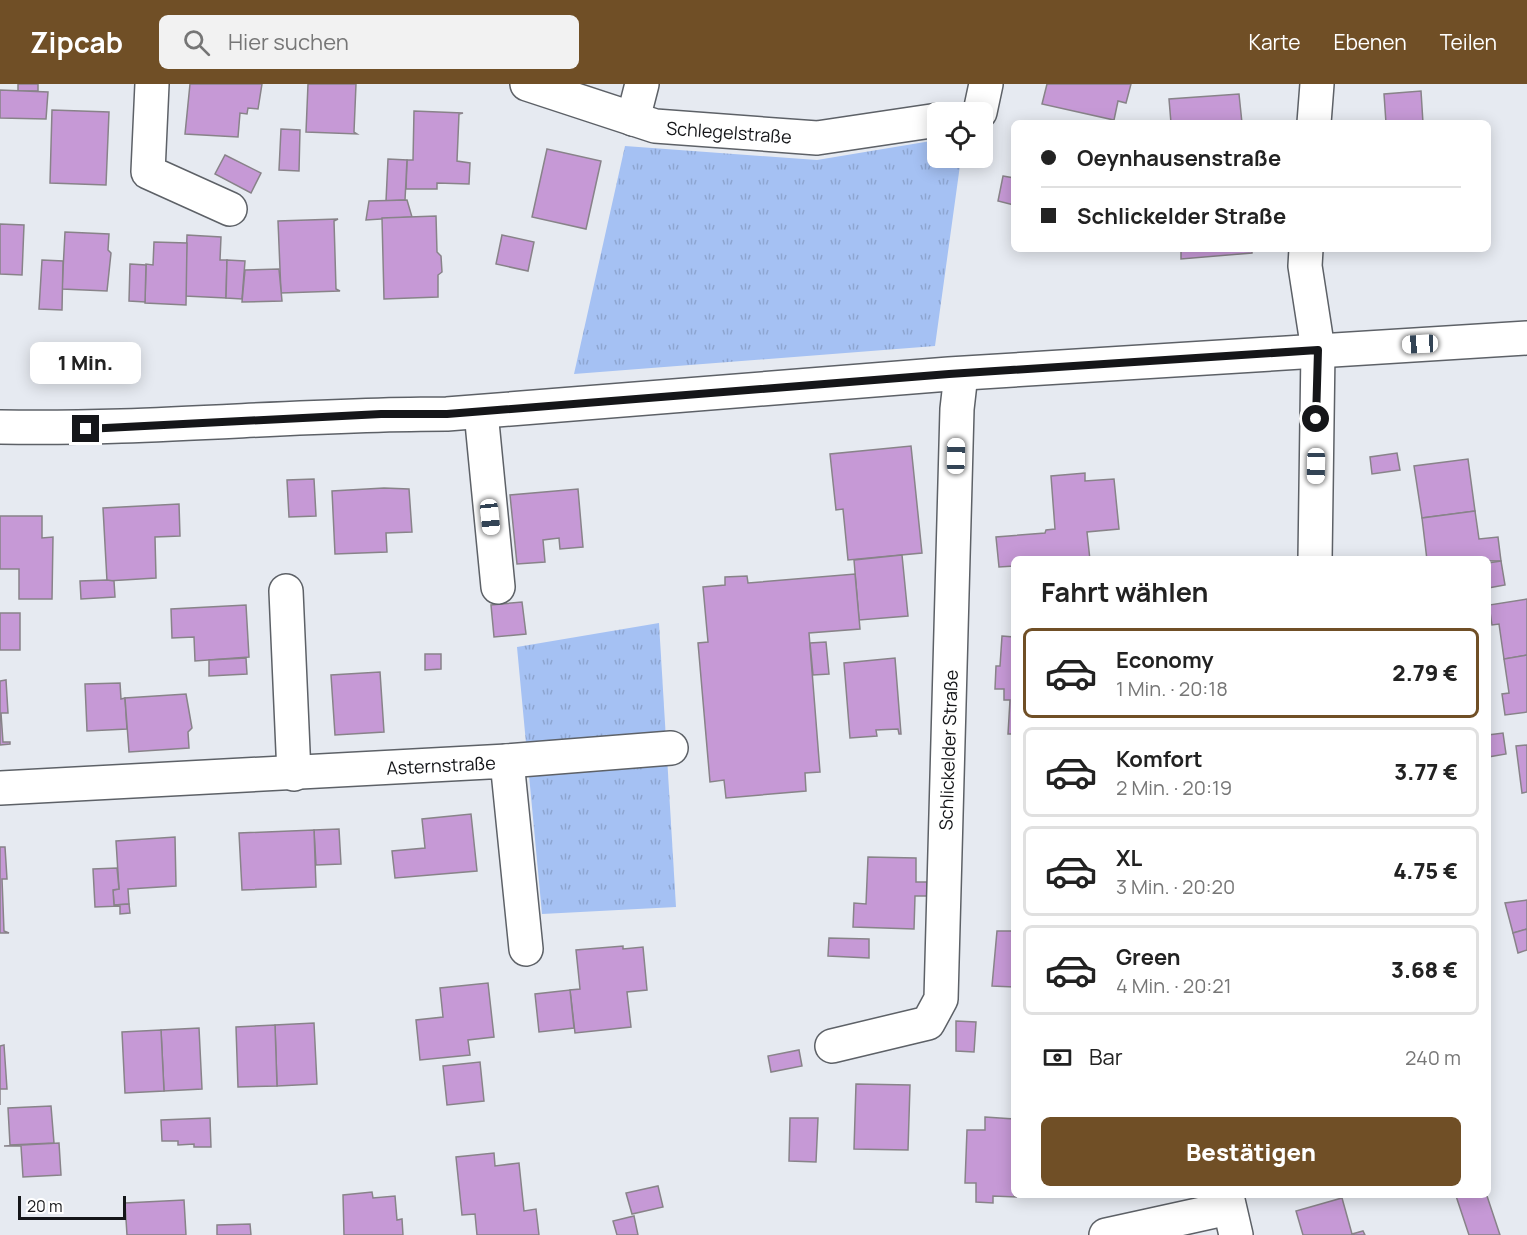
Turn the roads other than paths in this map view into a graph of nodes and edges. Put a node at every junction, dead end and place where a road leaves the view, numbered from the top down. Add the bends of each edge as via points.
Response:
1 (152, 84) edge
2 (527, 84) edge
3 (642, 84) edge
4 (986, 84) edge
5 (1317, 84) edge
6 (982, 102) edge
7 (633, 119) junction
8 (1314, 120) edge
9 (927, 122) edge
10 (230, 209) dead end
11 (1306, 252) edge
12 (1527, 338) edge
13 (1318, 350) junction
14 (961, 374) junction
15 (481, 412) junction
16 (0, 427) edge
17 (1315, 556) edge
18 (498, 587) dead end
19 (286, 591) dead end
20 (671, 748) dead end
21 (507, 761) junction
22 (294, 774) junction
23 (0, 788) edge
24 (526, 949) dead end
25 (832, 1046) dead end
26 (1231, 1213) edge
27 (1106, 1235) edge

1 - 10 street via 148,172
2 - 7 street, Schlegelstraße
3 - 7 street
4 - 6 street
5 - 8 street
7 - 9 street, Schlegelstraße via 655,126 817,138
11 - 13 street
12 - 13 street
13 - 14 street
13 - 17 street
14 - 15 street
14 - 25 street, Schlickelder Straße via 941,999 928,1023
15 - 16 street via 86,429
15 - 18 street
19 - 22 street
20 - 21 street
21 - 22 street, Asternstraße
21 - 24 street, Asternstraße
22 - 23 street, Asternstraße
26 - 27 street

